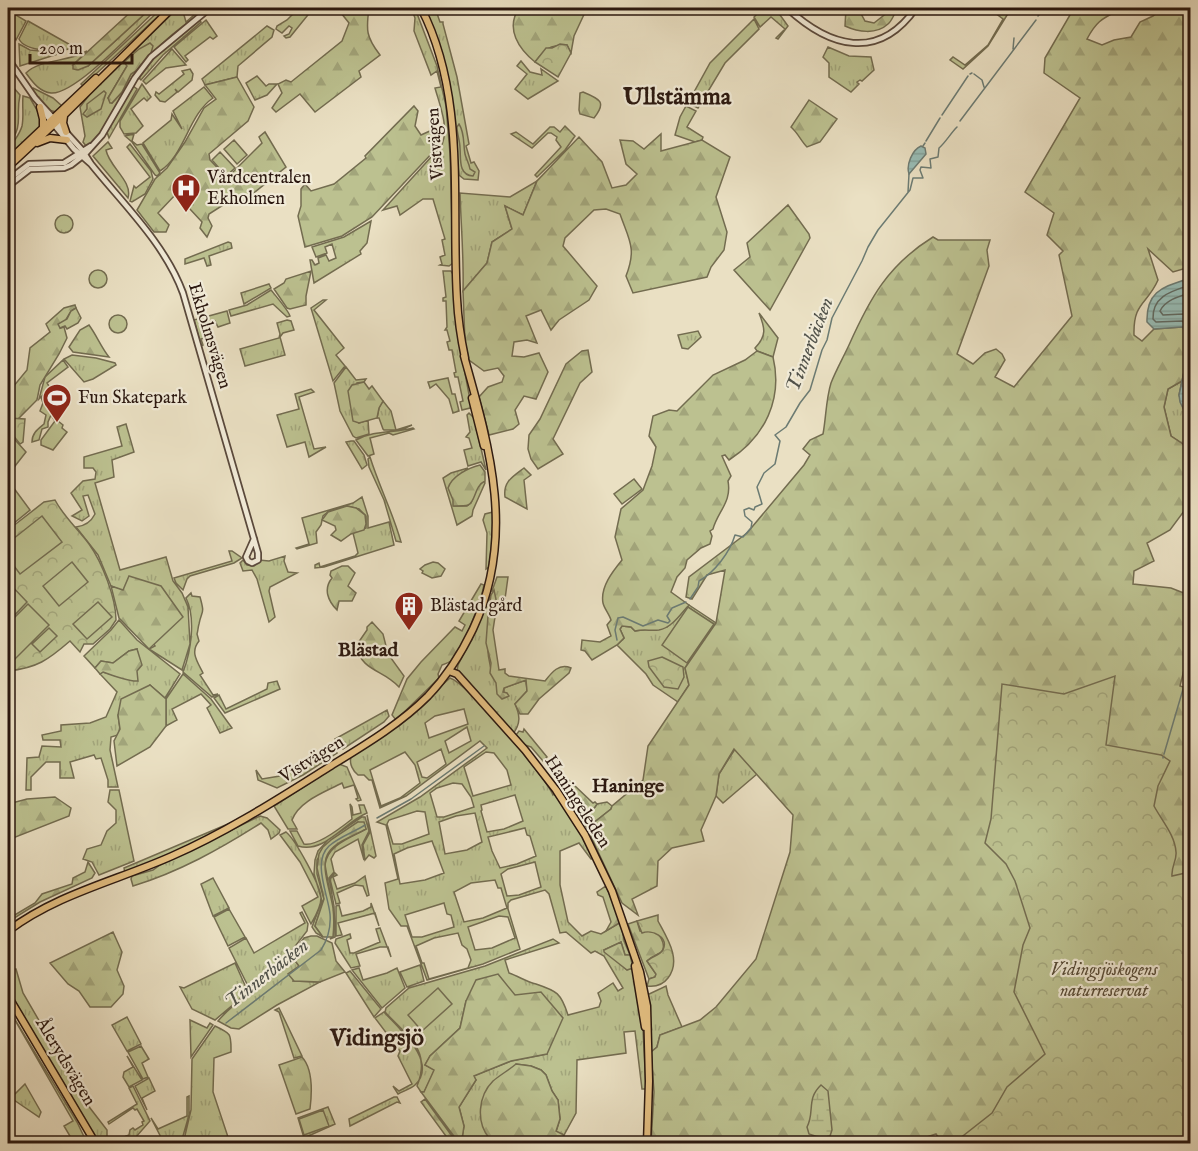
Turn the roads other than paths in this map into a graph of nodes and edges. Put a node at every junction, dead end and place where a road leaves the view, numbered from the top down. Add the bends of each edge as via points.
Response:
1 (172, 8) edge
2 (210, 8) edge
3 (419, 8) edge
4 (787, 8) edge
5 (916, 8) edge
6 (141, 37) junction
7 (8, 59) edge
8 (35, 98) junction
9 (40, 107) junction
10 (64, 115) junction
11 (53, 121) junction
12 (43, 128) junction
13 (66, 132) junction
14 (67, 140) junction
15 (31, 146) junction
16 (82, 154) junction
17 (8, 161) edge
18 (8, 167) edge
19 (8, 180) edge
20 (8, 186) edge
21 (254, 539) junction
22 (450, 671) junction
23 (8, 931) edge
24 (8, 996) edge
25 (96, 1143) edge
26 (645, 1143) edge

1 - 6 main road
2 - 16 street via 151,57 102,135
3 - 22 main road, Vistvägen via 442,69 450,115 461,333 496,511 496,550 486,595
4 - 5 street via 828,37 854,44 889,33
6 - 10 main road
6 - 11 main road
7 - 8 street, Ekholmsvägen
8 - 9 street, Ekholmsvägen
8 - 11 street, Ekholmsvägen
9 - 11 street, Ekholmsvägen
9 - 12 main road
10 - 11 main road
10 - 13 main road
11 - 12 main road
11 - 13 street, Ekholmsvägen
11 - 14 street, Ekholmsvägen
11 - 15 main road
12 - 17 main road
13 - 16 street, Ekholmsvägen
14 - 15 main road via 50,138
14 - 16 street, Ekholmsvägen
15 - 18 main road
16 - 19 street via 64,164 29,164
16 - 20 street via 64,168 30,169
16 - 21 street, Ekholmsvägen via 156,243 177,277
21 - 21 street, Ekholmsvägen via 246,557 252,563 258,558
22 - 23 main road, Vistvägen via 392,726 267,807 174,856 60,900
22 - 26 main road, Haningeleden via 457,674 525,750 569,810 607,879 630,945 644,1018 649,1060
24 - 25 main road, Ålerydsvägen

